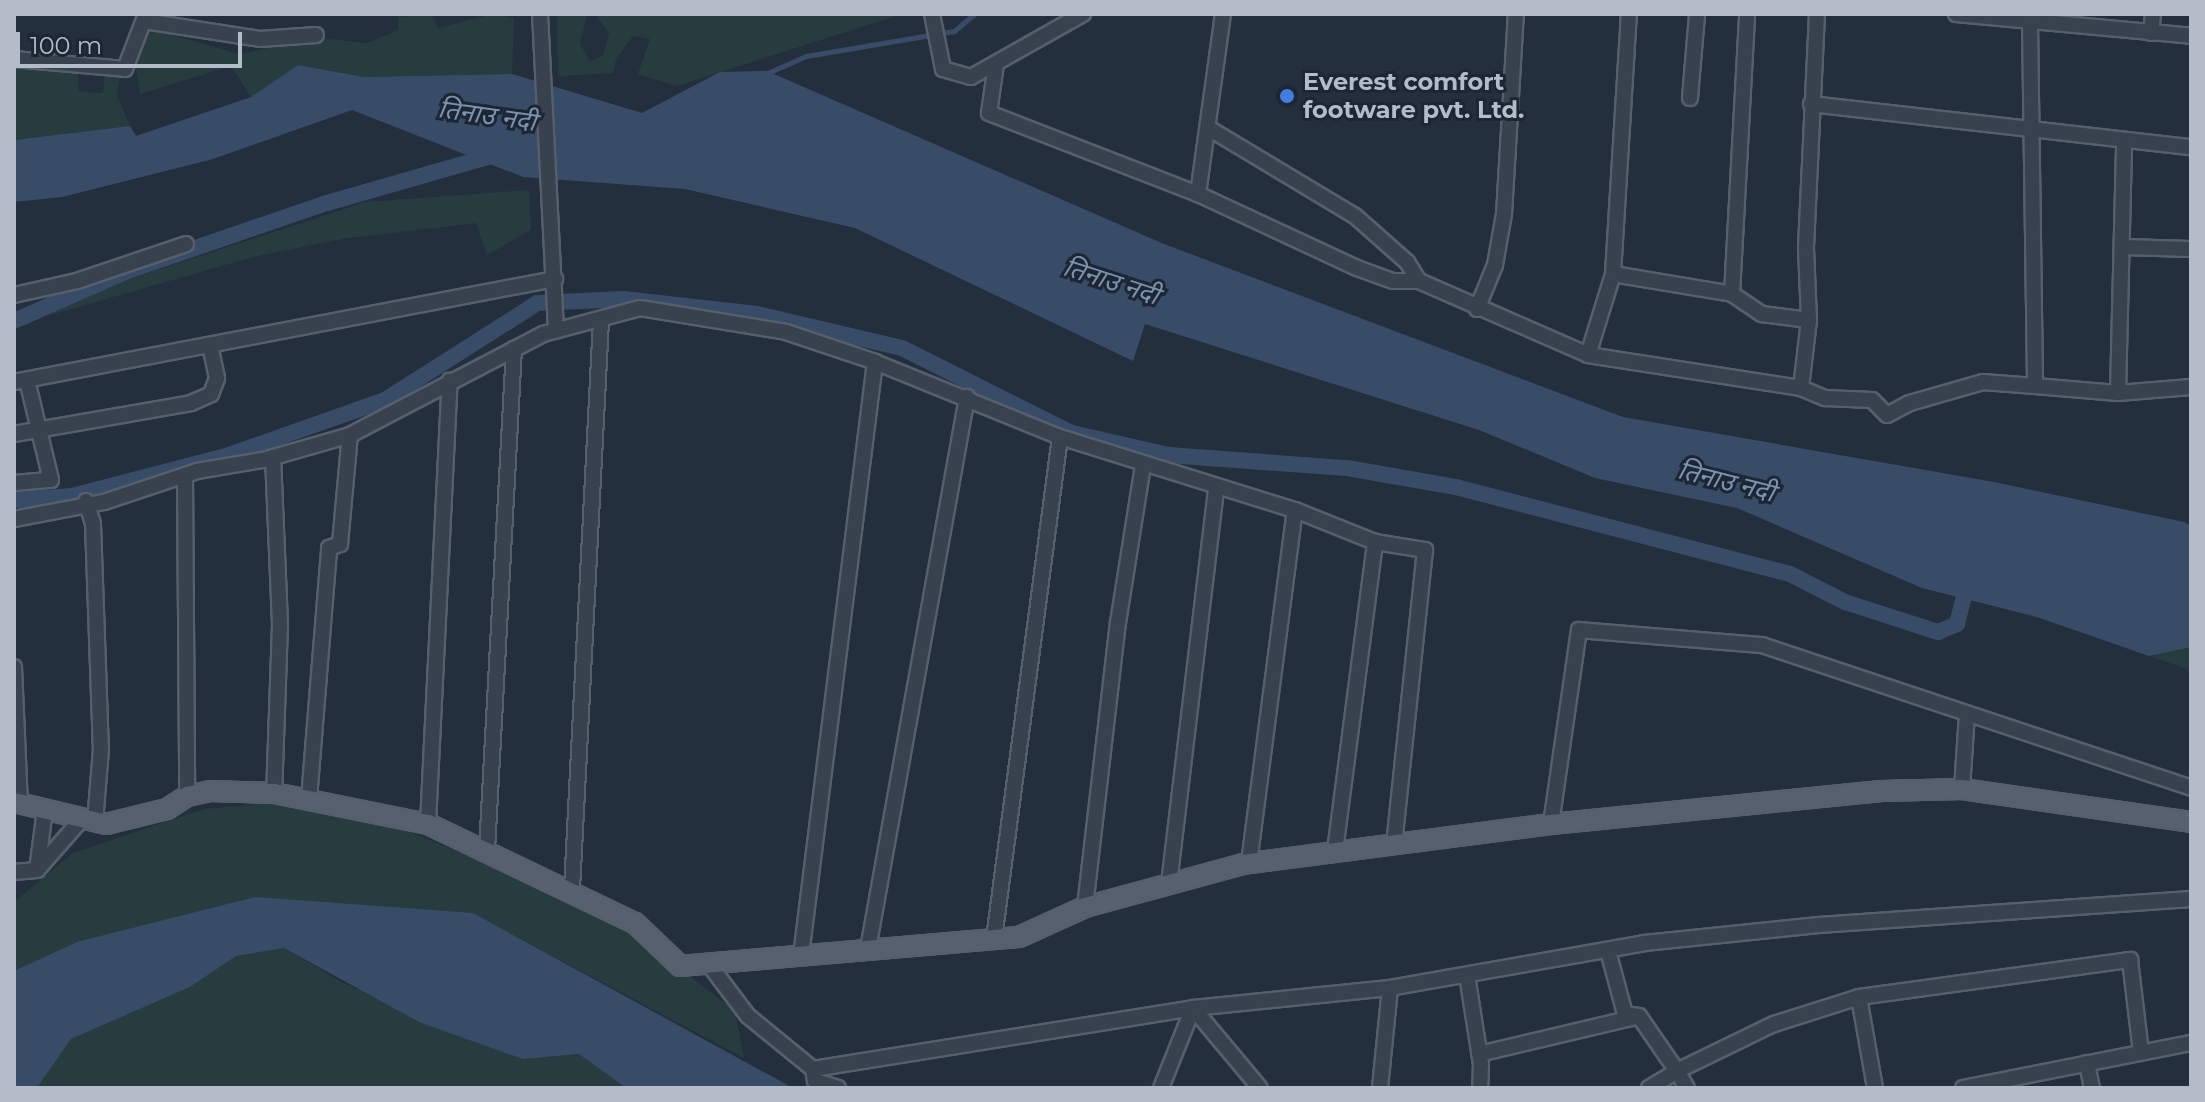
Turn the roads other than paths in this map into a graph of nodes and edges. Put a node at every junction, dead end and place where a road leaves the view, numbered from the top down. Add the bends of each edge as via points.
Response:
1 (540, 14) edge
2 (932, 14) edge
3 (1083, 14) edge
4 (1223, 14) edge
5 (1516, 14) edge
6 (1629, 14) edge
7 (1697, 14) edge
8 (1747, 14) edge
9 (1817, 14) edge
10 (1956, 14) edge
11 (2153, 14) edge
12 (145, 17) edge
13 (2030, 22) junction
14 (2151, 33) junction
15 (316, 35) dead end
16 (2191, 36) edge
17 (14, 59) edge
18 (996, 64) junction
19 (1690, 98) dead end
20 (1813, 104) junction
21 (1210, 129) junction
22 (2031, 129) junction
23 (2124, 142) junction
24 (2191, 147) edge
25 (1198, 194) junction
26 (186, 244) dead end
27 (2123, 247) junction
28 (2191, 249) edge
29 (1613, 274) junction
30 (555, 279) junction
31 (1419, 281) junction
32 (1732, 294) junction
33 (14, 295) edge
34 (1477, 309) junction
35 (601, 320) junction
36 (1809, 320) junction
37 (556, 331) junction
38 (210, 345) junction
39 (514, 349) junction
40 (1588, 355) junction
41 (875, 362) junction
42 (20, 381) edge
43 (450, 381) junction
44 (2035, 386) junction
45 (2191, 387) edge
46 (1801, 388) junction
47 (2118, 393) junction
48 (967, 397) junction
49 (39, 430) junction
50 (14, 434) edge
51 (350, 435) junction
52 (1060, 437) junction
53 (273, 457) junction
54 (1143, 465) junction
55 (185, 475) junction
56 (14, 483) edge
57 (1216, 488) junction
58 (86, 501) junction
59 (1295, 510) junction
60 (14, 519) edge
61 (1375, 542) junction
62 (14, 667) edge
63 (1967, 714) junction
64 (2191, 788) edge
65 (1962, 789) junction
66 (274, 793) junction
67 (187, 796) junction
68 (309, 799) junction
69 (17, 803) edge
70 (45, 810) junction
71 (89, 820) junction
72 (2191, 822) edge
73 (428, 824) junction
74 (1551, 824) junction
75 (1394, 843) junction
76 (487, 850) junction
77 (1335, 851) junction
78 (1249, 863) junction
79 (37, 870) junction
80 (14, 872) edge
81 (1169, 884) junction
82 (572, 889) junction
83 (2191, 899) edge
84 (1085, 907) junction
85 (994, 939) junction
86 (868, 949) junction
87 (1608, 951) junction
88 (801, 956) junction
89 (708, 963) junction
90 (1467, 975) junction
91 (1390, 988) junction
92 (1859, 997) junction
93 (1193, 1008) junction
94 (1639, 1016) junction
95 (2191, 1043) edge
96 (2141, 1052) junction
97 (1479, 1054) junction
98 (2087, 1063) junction
99 (813, 1069) junction
100 (1677, 1071) junction
101 (838, 1088) edge
102 (1161, 1088) edge
103 (1260, 1088) edge
104 (1380, 1088) edge
105 (1480, 1088) edge
106 (1649, 1088) edge
107 (1687, 1088) edge
108 (1875, 1088) edge
109 (1963, 1088) edge
110 (2092, 1088) edge

1 - 30 street
2 - 18 street via 943,69 971,77
3 - 18 street
4 - 21 street
5 - 34 street via 1504,214 1495,265
6 - 29 street
7 - 19 street
8 - 32 street
9 - 20 street
10 - 13 street
11 - 14 street
12 - 15 street via 260,39
12 - 17 street via 125,69
13 - 14 street
13 - 22 street
14 - 16 street
18 - 25 street via 989,113
20 - 22 street
20 - 36 street via 1806,247
21 - 25 street
21 - 31 street via 1355,216 1407,262
22 - 23 street
22 - 44 street
23 - 24 street
23 - 27 street
25 - 31 street via 1357,268 1393,281
26 - 33 street via 77,281
27 - 28 street
27 - 47 street
29 - 32 street
29 - 40 street
30 - 37 street
30 - 38 street
31 - 34 street
32 - 36 street via 1762,314
34 - 40 street
35 - 37 street
35 - 41 street via 640,308 724,320 786,332
35 - 82 street
36 - 46 street
37 - 39 street
38 - 42 street
38 - 49 street via 217,378 211,394 191,403
39 - 43 street
39 - 76 street
40 - 46 street
41 - 48 street
41 - 88 street
42 - 49 street
43 - 51 street
43 - 73 street
44 - 46 street via 1983,382 1887,415 1872,400 1825,398
44 - 47 street
45 - 47 street
48 - 52 street
48 - 86 street
49 - 50 street
49 - 56 street via 51,480
51 - 53 street
51 - 68 street via 340,544 329,548
52 - 54 street
52 - 85 street
53 - 55 street
53 - 66 street via 280,625
54 - 57 street
54 - 84 street via 1118,623
55 - 58 street via 104,502
55 - 67 street
57 - 59 street
57 - 81 street
58 - 60 street
58 - 71 street via 93,524 101,749
59 - 61 street
59 - 78 street
61 - 75 street via 1425,550
61 - 77 street
62 - 69 street
63 - 64 street
63 - 65 street
63 - 74 street via 1762,645 1579,630
65 - 72 main road
65 - 74 main road via 1881,791
66 - 67 main road via 210,791
66 - 68 main road
67 - 71 main road via 167,809
68 - 73 main road
69 - 70 main road
70 - 71 main road
70 - 79 street
71 - 79 street
73 - 76 main road
74 - 75 main road
75 - 77 main road
76 - 82 main road
77 - 78 main road
78 - 81 main road
79 - 80 street
81 - 84 main road
82 - 89 main road via 635,923 680,966
83 - 87 street via 1819,925
84 - 85 main road via 1019,937
85 - 86 main road
86 - 88 main road
87 - 90 street
87 - 94 street via 1625,1014
88 - 89 main road
89 - 99 street via 748,1016
90 - 91 street
90 - 97 street
91 - 93 street
91 - 104 street
92 - 96 street via 2130,960
92 - 100 street via 1774,1024
92 - 108 street
93 - 99 street
93 - 102 street
93 - 103 street
94 - 97 street
94 - 100 street
95 - 96 street
96 - 98 street
97 - 105 street
98 - 109 street
98 - 110 street
99 - 101 street via 815,1081
100 - 106 street
100 - 107 street

